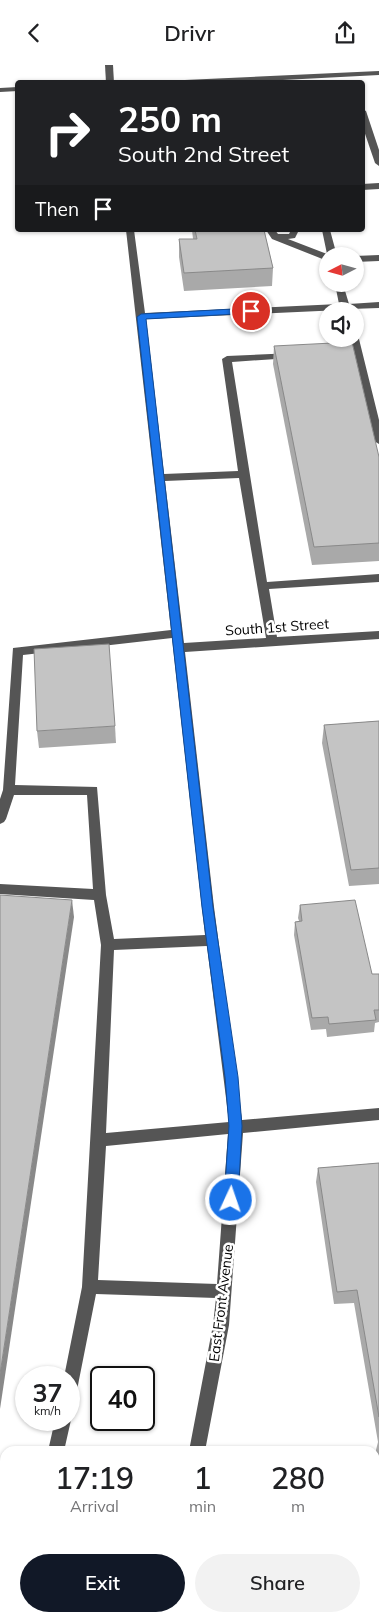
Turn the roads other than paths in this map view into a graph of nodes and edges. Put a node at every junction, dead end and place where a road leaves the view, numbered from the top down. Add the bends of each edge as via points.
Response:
1 (109, 65) edge
2 (336, 65) edge
3 (379, 73) edge
4 (339, 74) junction
5 (291, 79) edge
6 (110, 80) edge
7 (259, 80) edge
8 (15, 89) edge
9 (0, 90) edge
10 (365, 120) edge
11 (379, 163) edge
12 (379, 186) edge
13 (365, 187) edge
14 (130, 232) edge
15 (275, 232) edge
16 (294, 232) edge
17 (326, 232) edge
18 (330, 247) edge
19 (319, 254) edge
20 (379, 258) edge
21 (364, 259) edge
22 (379, 305) edge
23 (364, 307) edge
24 (319, 310) edge
25 (141, 317) junction
26 (353, 347) edge
27 (302, 355) edge
28 (379, 441) edge
29 (244, 474) junction
30 (159, 479) junction
31 (379, 578) edge
32 (264, 586) junction
33 (176, 633) junction
34 (379, 635) edge
35 (272, 642) junction
36 (178, 648) junction
37 (9, 790) junction
38 (0, 819) edge
39 (0, 889) edge
40 (100, 895) junction
41 (213, 940) junction
42 (108, 945) junction
43 (379, 1114) edge
44 (236, 1126) junction
45 (99, 1140) junction
46 (90, 1287) junction
47 (224, 1291) junction
48 (74, 1366) edge
49 (60, 1431) edge
50 (57, 1446) edge
51 (198, 1446) edge

1 - 6 street
2 - 4 street
3 - 4 street
4 - 5 street
5 - 7 street
8 - 9 street
10 - 11 street
12 - 13 street
14 - 25 street, East Front Avenue
15 - 16 street via 292,236
15 - 19 street
17 - 18 street
20 - 21 street
22 - 23 street
24 - 25 street
25 - 30 street, East Front Avenue
26 - 28 street
27 - 29 street via 228,359
29 - 30 street
29 - 32 street
30 - 33 street, East Front Avenue
31 - 32 street
32 - 35 street
33 - 36 street, East Front Avenue
33 - 37 street via 17,651
34 - 35 street, South 1st Street
35 - 36 street, South 1st Street
36 - 41 street, East Front Avenue
37 - 38 street
37 - 40 street via 93,790
39 - 40 street
40 - 42 street
41 - 42 street
41 - 44 street, East Front Avenue
42 - 45 street
43 - 44 street
44 - 45 street
44 - 47 street, East Front Avenue
45 - 46 street
46 - 47 street
46 - 48 street
47 - 51 street, East Front Avenue via 221,1325
49 - 50 street

